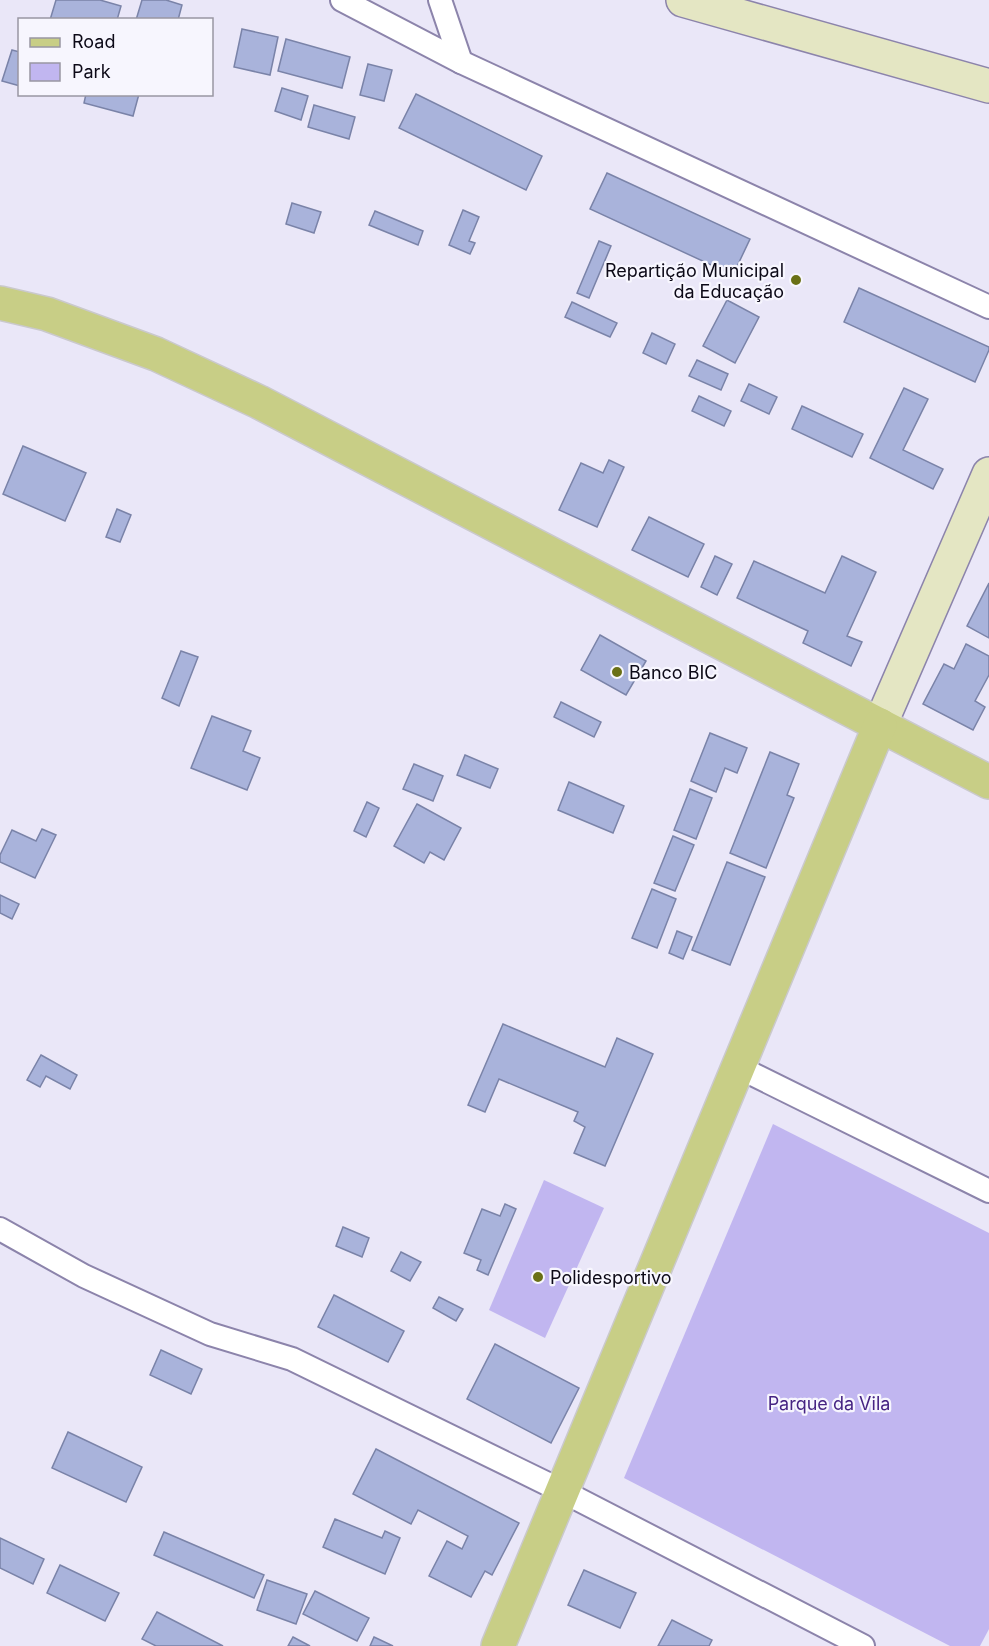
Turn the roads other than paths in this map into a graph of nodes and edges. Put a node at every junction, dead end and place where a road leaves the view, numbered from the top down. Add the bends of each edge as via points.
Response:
1 (342, 0) edge
2 (440, 0) edge
3 (683, 0) edge
4 (461, 62) junction
5 (989, 86) edge
6 (0, 303) edge
7 (989, 307) edge
8 (989, 474) edge
9 (880, 725) junction
10 (989, 782) edge
11 (738, 1067) junction
12 (989, 1191) edge
13 (0, 1229) edge
14 (562, 1491) junction
15 (498, 1646) edge
16 (863, 1646) edge

1 - 4 street
2 - 4 street
3 - 5 street
4 - 7 street
6 - 9 main road via 47,314 156,354 260,402
8 - 9 street
9 - 10 main road
9 - 11 main road
11 - 12 street
11 - 14 main road
13 - 14 street via 96,1282 210,1334 292,1359
14 - 15 main road
14 - 16 street

